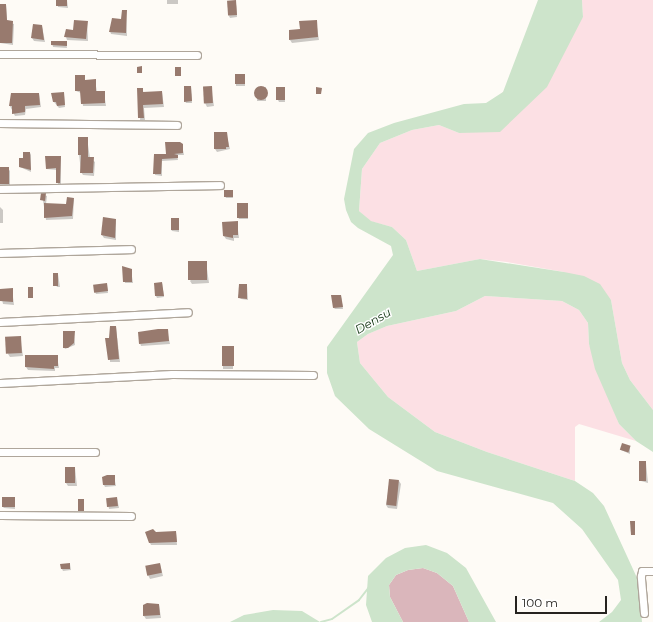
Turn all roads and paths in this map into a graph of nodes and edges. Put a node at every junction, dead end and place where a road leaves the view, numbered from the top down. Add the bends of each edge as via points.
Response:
1 (0, 54) edge
2 (197, 55) dead end
3 (0, 123) edge
4 (177, 126) dead end
5 (220, 185) dead end
6 (0, 189) edge
7 (131, 249) dead end
8 (0, 252) edge
9 (188, 312) dead end
10 (0, 322) edge
11 (313, 375) dead end
12 (0, 383) edge
13 (0, 452) edge
14 (94, 452) dead end
15 (0, 515) edge
16 (131, 516) dead end
17 (653, 571) edge
18 (644, 613) dead end

1 - 2 street
3 - 4 street
5 - 6 street
7 - 8 street
9 - 10 street
11 - 12 street via 172,374
13 - 14 street
15 - 16 street
17 - 18 street via 642,571 640,576

